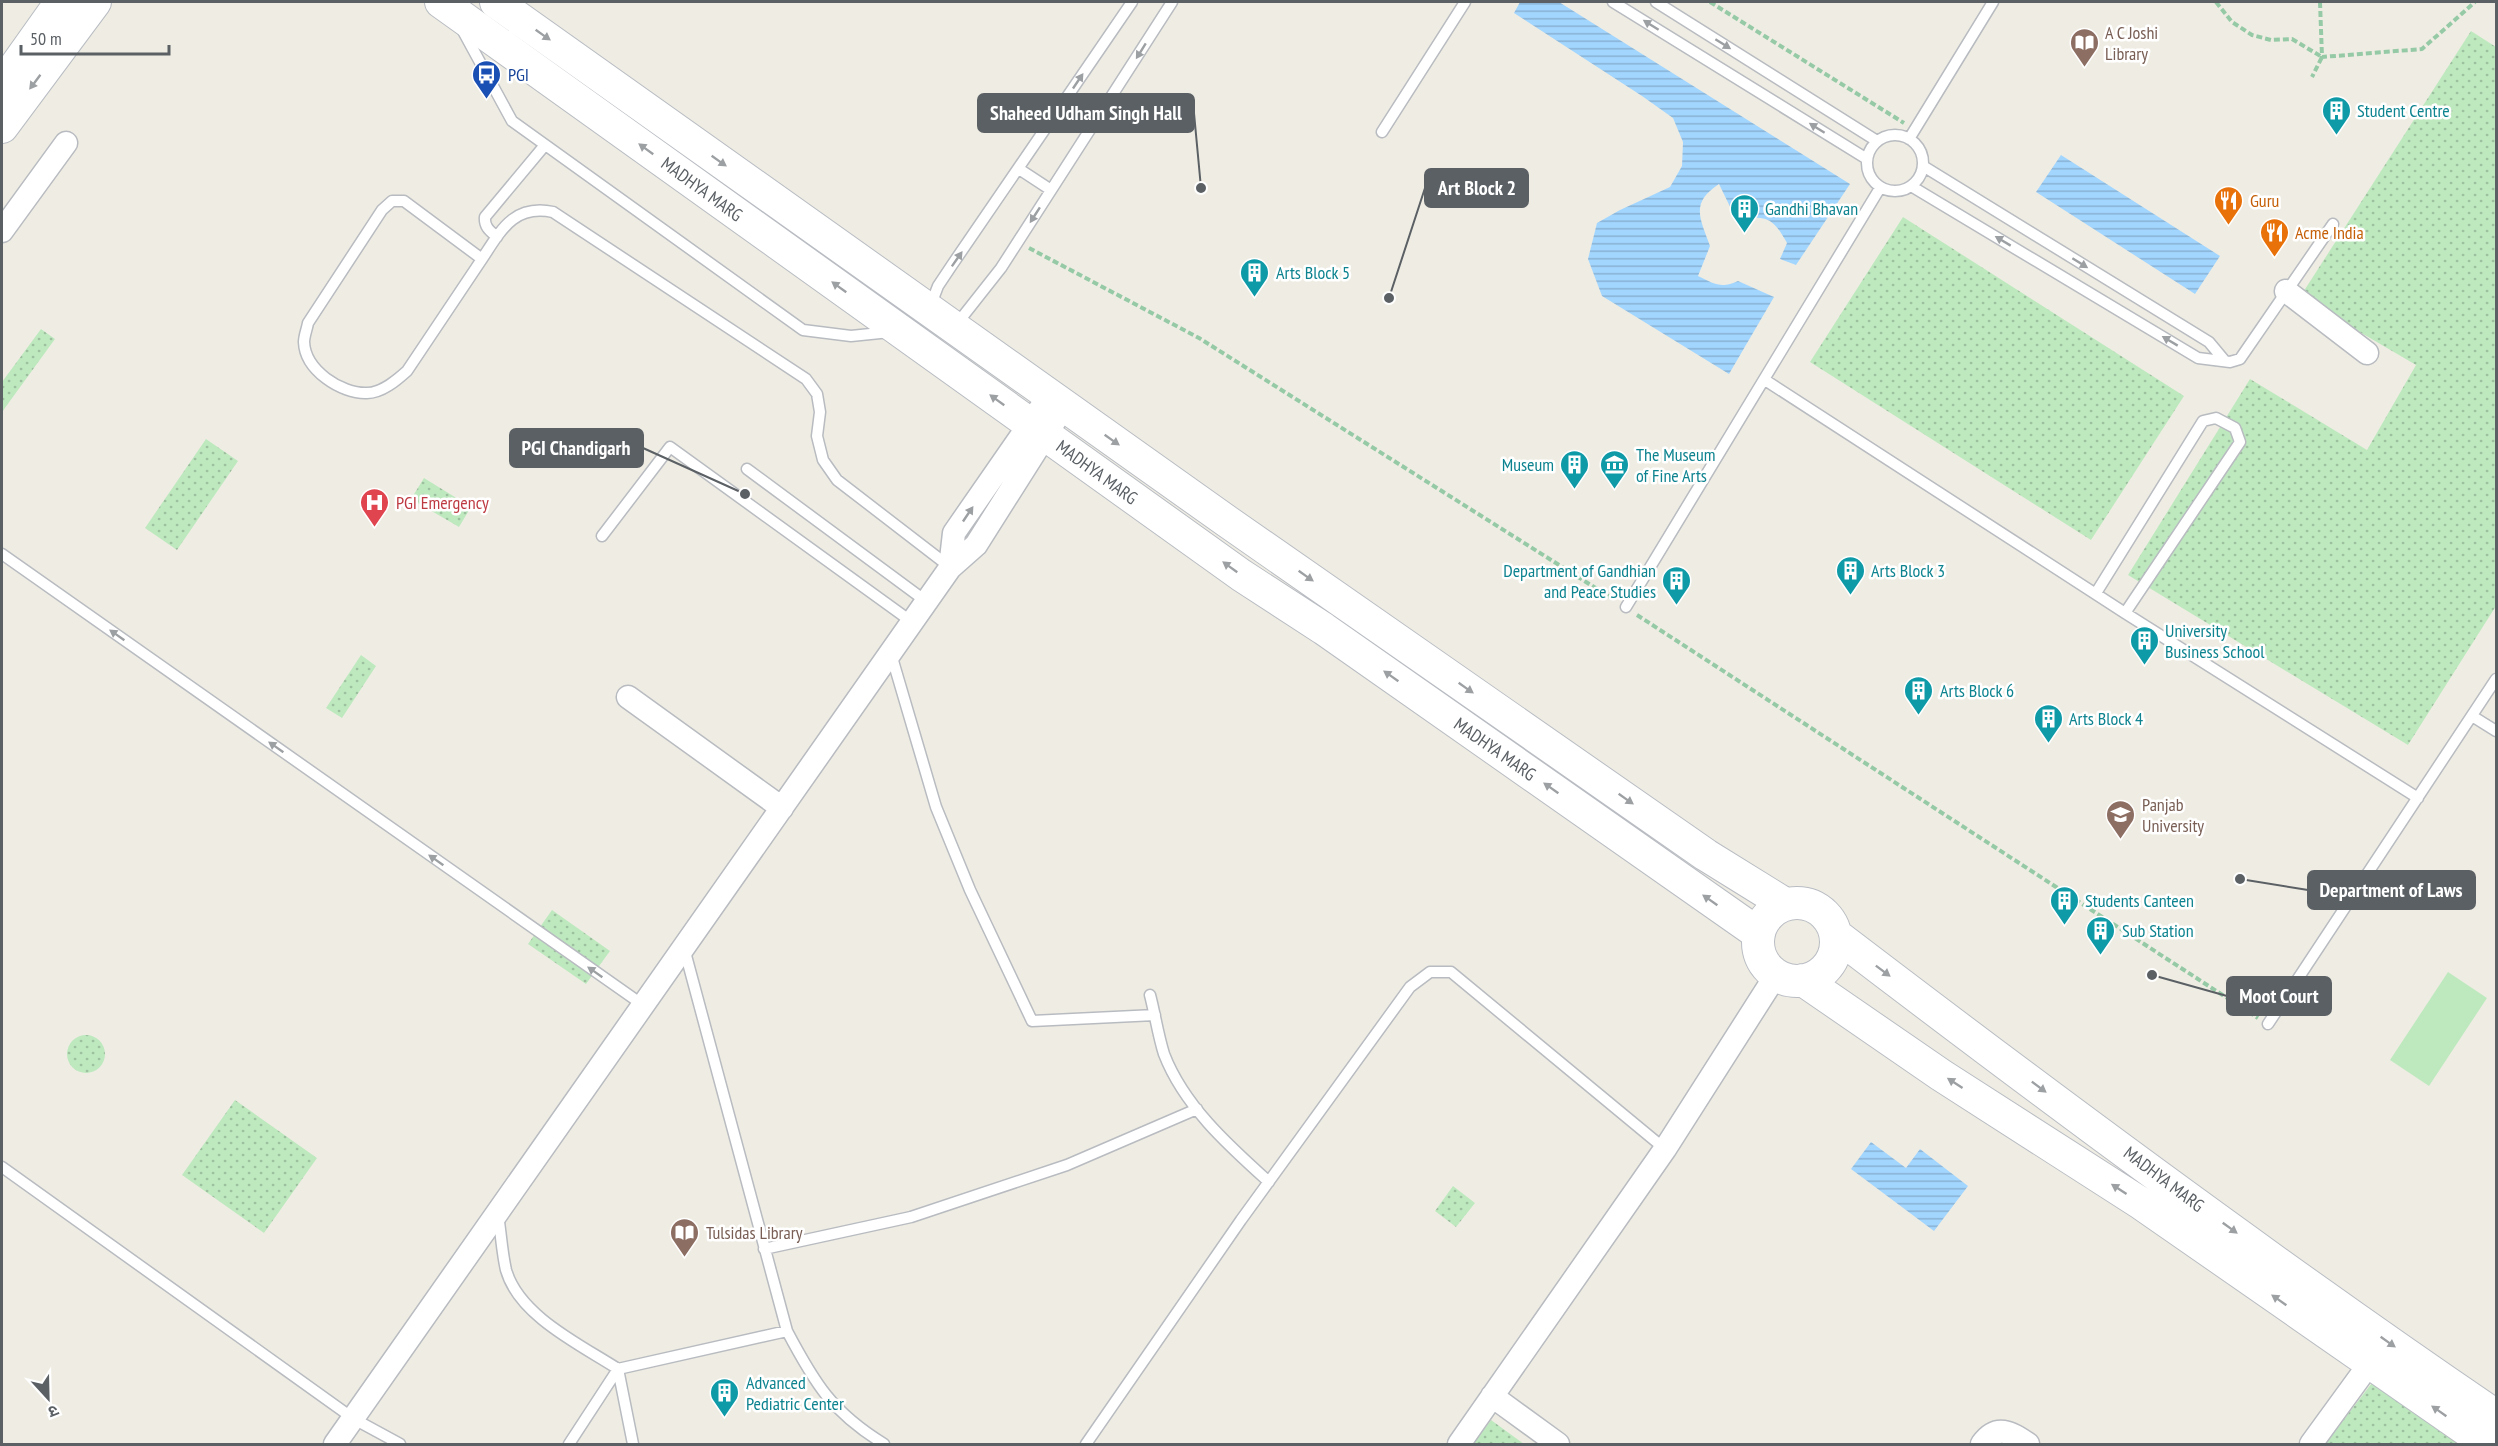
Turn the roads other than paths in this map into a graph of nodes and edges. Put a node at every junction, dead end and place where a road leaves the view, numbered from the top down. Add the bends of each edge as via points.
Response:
1 (61, 2) edge
2 (95, 2) edge
3 (496, 2) edge
4 (1132, 2) edge
5 (1172, 2) edge
6 (1465, 2) edge
7 (1613, 2) edge
8 (1656, 2) edge
9 (1993, 2) edge
10 (446, 5) edge
11 (2, 86) edge
12 (2, 127) edge
13 (1382, 132) dead end
14 (1912, 134) junction
15 (1878, 141) junction
16 (66, 143) dead end
17 (545, 145) junction
18 (1867, 159) junction
19 (1923, 166) junction
20 (1019, 169) junction
21 (1911, 186) junction
22 (1880, 188) junction
23 (1051, 190) junction
24 (2333, 224) dead end
25 (2, 231) edge
26 (497, 237) junction
27 (482, 259) junction
28 (2286, 291) junction
29 (941, 319) junction
30 (901, 331) junction
31 (2367, 352) dead end
32 (2224, 360) junction
33 (1765, 380) junction
34 (1057, 401) junction
35 (1037, 429) junction
36 (747, 469) dead end
37 (602, 536) dead end
38 (2, 554) edge
39 (950, 568) junction
40 (2096, 593) junction
41 (927, 602) junction
42 (1626, 607) road end
43 (2125, 613) junction
44 (912, 622) junction
45 (891, 654) junction
46 (2496, 679) edge
47 (628, 698) dead end
48 (2472, 716) junction
49 (2496, 731) edge
50 (2418, 798) junction
51 (782, 808) junction
52 (1785, 904) junction
53 (1758, 933) junction
54 (1836, 935) junction
55 (684, 948) junction
56 (1789, 978) junction
57 (1150, 995) dead end
58 (643, 1005) junction
59 (1155, 1015) junction
60 (2268, 1024) road end
61 (1197, 1109) junction
62 (1665, 1149) junction
63 (2, 1167) edge
64 (1269, 1182) junction
65 (498, 1212) junction
66 (764, 1249) junction
67 (787, 1331) junction
68 (2370, 1363) junction
69 (618, 1370) junction
70 (1492, 1396) junction
71 (2496, 1416) edge
72 (354, 1419) junction
73 (335, 1444) edge
74 (400, 1444) edge
75 (569, 1444) edge
76 (633, 1444) edge
77 (884, 1444) edge
78 (1086, 1444) edge
79 (1459, 1444) edge
80 (1558, 1444) edge
81 (1982, 1444) edge
82 (2028, 1444) edge
83 (2311, 1444) edge
84 (2487, 1444) edge

1 - 11 main road
2 -> 12 main road
3 -> 29 main road, MADHYA MARG
20 -> 4 lane
5 -> 23 lane
6 - 13 lane
18 -> 7 lane
8 -> 15 lane
9 - 14 lane
10 - 17 lane via 512,121
30 -> 10 main road, MADHYA MARG
14 - 15 lane
14 - 19 lane
15 - 18 lane
16 - 25 street
17 - 26 lane via 485,217 488,230
17 - 30 lane via 803,330 851,336
18 - 22 lane via 1871,179
19 - 21 lane
19 -> 32 lane via 2209,342
20 - 23 lane
29 -> 20 lane via 938,286
21 - 22 lane via 1902,191
32 -> 21 lane via 2198,358
22 - 33 lane
23 -> 29 lane via 1001,268
24 - 28 lane
26 - 27 lane
26 - 39 lane via 520,214 537,209 554,212 806,379 816,394 820,412 817,436 823,460 837,480
27 - 27 lane via 407,371 392,384 369,393 347,391 324,377 310,362 304,342 308,323 382,210 392,201 404,201
28 - 31 street
28 - 32 lane via 2240,359
29 - 34 main road, MADHYA MARG
35 -> 30 main road, MADHYA MARG
33 - 40 lane
33 - 42 lane
34 - 35 street
34 -> 52 main road, MADHYA MARG via 1696,848
35 - 39 street via 976,545
53 -> 35 main road, MADHYA MARG
36 - 41 lane
37 - 44 lane via 670,447
58 -> 38 lane
39 - 41 street
40 - 43 lane
40 - 43 lane via 2203,421 2216,418 2235,428 2240,442
41 - 44 street
43 - 50 lane
44 - 45 street
45 - 51 street
45 - 59 lane via 936,807 1032,1022
46 - 48 lane
47 - 51 street
48 - 49 lane
48 - 50 lane
50 - 60 lane
51 - 55 street
52 - 53 main road via 1773,911
52 - 54 main road via 1805,904 1823,912
53 - 56 main road via 1760,956 1766,965
54 - 56 main road via 1832,959 1825,969 1815,977
54 -> 71 main road, MADHYA MARG via 2234,1232
55 - 58 street
55 - 66 lane
56 - 62 street
68 -> 56 main road via 2142,1204
57 - 59 lane
58 - 65 street
59 - 61 lane via 1164,1054
61 - 64 lane
61 - 66 lane via 1067,1165 911,1217
62 - 64 lane via 1451,972 1430,972 1410,987
62 - 70 street
63 - 72 lane
64 - 78 lane
65 - 69 lane via 507,1271 519,1298 541,1318
65 - 72 street
66 - 67 lane
67 - 69 lane
67 - 77 lane via 829,1402
68 - 83 street
84 -> 68 main road
69 - 75 lane
69 - 76 lane
70 - 79 street
70 - 80 street
72 - 73 street
72 - 74 lane
81 - 82 street via 2000,1431 2012,1433

